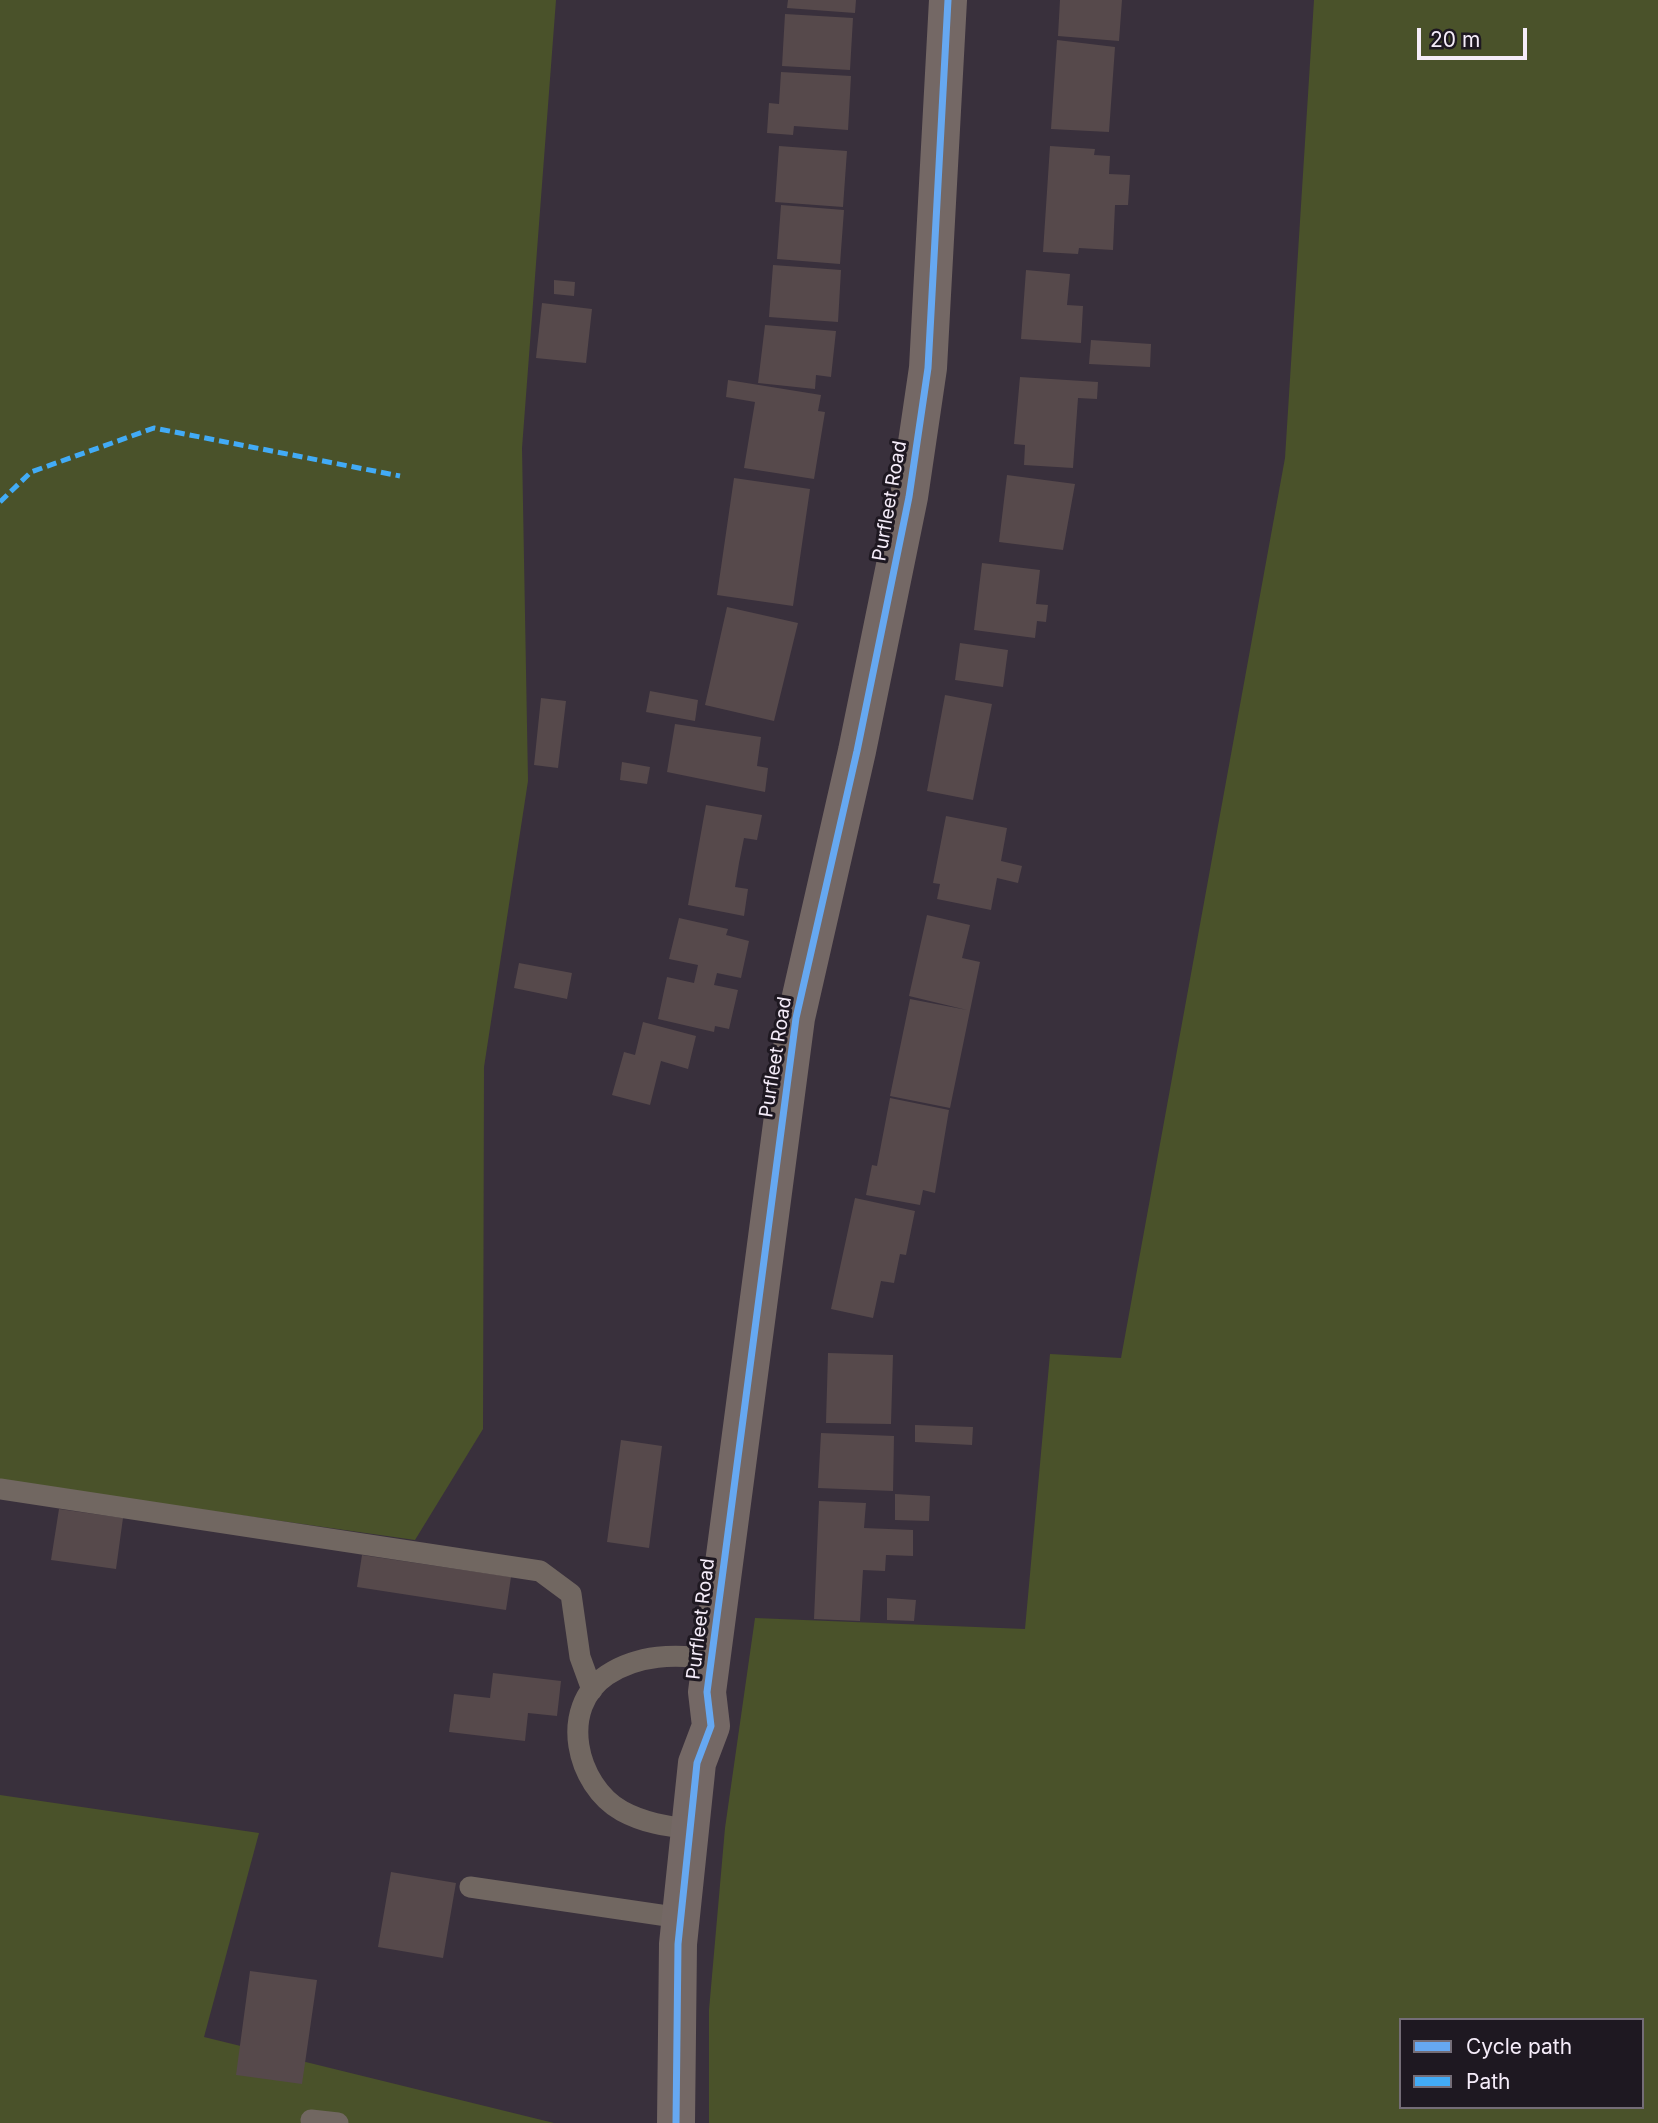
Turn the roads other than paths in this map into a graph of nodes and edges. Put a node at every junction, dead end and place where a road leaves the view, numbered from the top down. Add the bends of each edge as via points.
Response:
1 (948, 0) edge
2 (0, 1489) edge
3 (712, 1659) junction
4 (592, 1690) junction
5 (690, 1829) junction
6 (470, 1887) dead end
7 (681, 1917) junction
8 (311, 2120) dead end
9 (338, 2123) edge
10 (676, 2123) edge

1 - 3 street, Purfleet Road via 928,369 906,511 796,1018
2 - 4 lane via 540,1571 571,1594 580,1657
3 - 4 lane via 681,1655 633,1662
3 - 5 street, Purfleet Road via 708,1692 711,1726 697,1763
4 - 5 lane via 578,1738 579,1758 590,1781 620,1810 650,1823
5 - 7 street, Purfleet Road
6 - 7 lane
7 - 10 street, Purfleet Road
8 - 9 lane

